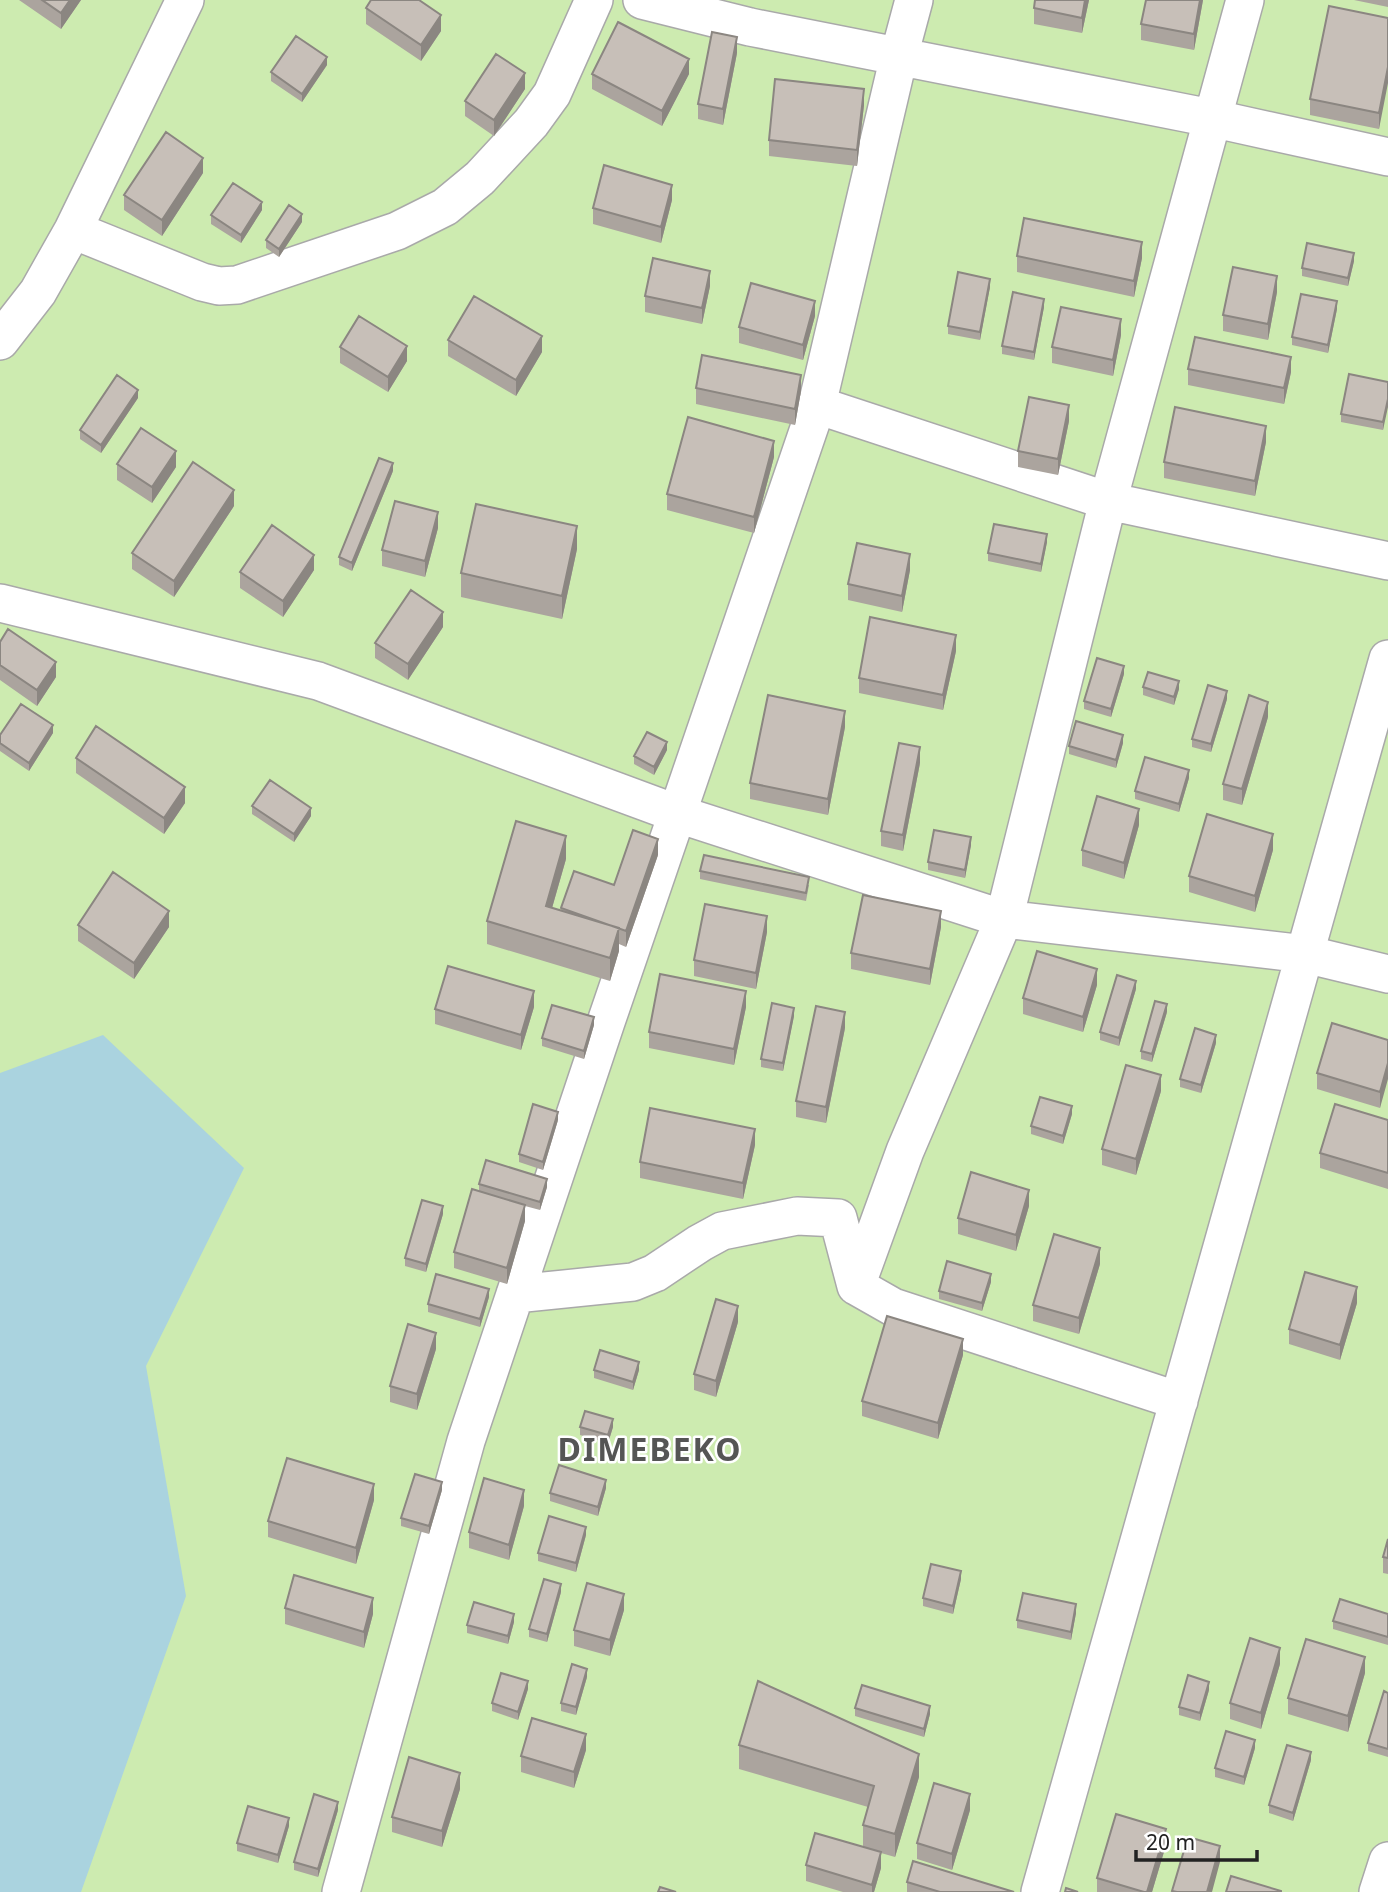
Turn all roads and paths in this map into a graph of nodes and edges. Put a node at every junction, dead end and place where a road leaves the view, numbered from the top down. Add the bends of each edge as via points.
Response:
1 (186, 0) edge
2 (594, 0) edge
3 (642, 0) edge
4 (915, 0) edge
5 (1245, 0) edge
6 (899, 55) junction
7 (1211, 118) junction
8 (1388, 157) edge
9 (73, 230) junction
10 (0, 341) edge
11 (817, 405) junction
12 (1108, 501) junction
13 (1388, 561) edge
14 (0, 603) edge
15 (1388, 659) edge
16 (678, 814) junction
17 (1004, 919) junction
18 (1305, 954) junction
19 (1388, 974) edge
20 (856, 1286) junction
21 (515, 1294) junction
22 (1179, 1401) junction
23 (1388, 1861) edge
24 (341, 1892) edge
25 (1040, 1892) edge
26 (1378, 1892) edge

1 - 9 street
2 - 9 street via 552,94 531,123 480,178 445,207 397,231 237,285 219,286
3 - 6 street via 750,27
4 - 6 street
5 - 7 street
6 - 7 street
6 - 11 street
7 - 8 street
7 - 12 street
9 - 10 street via 38,292
11 - 12 street
11 - 16 street
12 - 13 street
12 - 17 street
14 - 16 street via 318,681
15 - 18 street
16 - 17 street
16 - 21 street
17 - 18 street
17 - 20 street via 905,1151
18 - 19 street
18 - 22 street
20 - 21 street via 838,1219 797,1216 722,1231 633,1282
20 - 22 street via 893,1307
21 - 24 street via 466,1441
22 - 25 street
23 - 26 street

